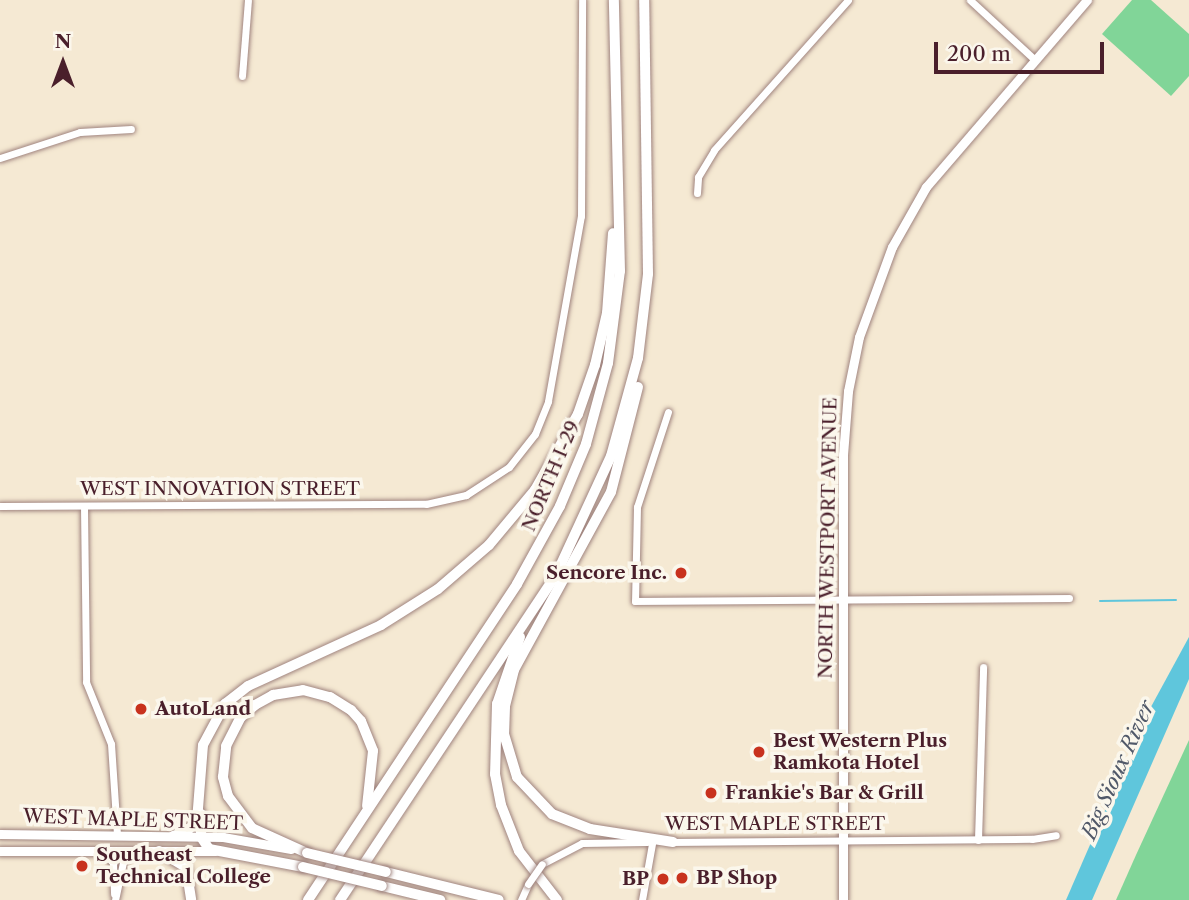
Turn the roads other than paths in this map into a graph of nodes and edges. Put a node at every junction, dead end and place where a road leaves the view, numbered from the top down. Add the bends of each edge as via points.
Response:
1 (248, 0) edge
2 (582, 0) edge
3 (614, 0) edge
4 (644, 0) edge
5 (848, 0) edge
6 (970, 0) edge
7 (1087, 0) edge
8 (1034, 59) junction
9 (242, 76) dead end
10 (131, 129) dead end
11 (0, 158) edge
12 (618, 178) junction
13 (697, 193) dead end
14 (641, 342) junction
15 (668, 412) dead end
16 (0, 506) edge
17 (84, 506) junction
18 (546, 591) junction
19 (1069, 598) dead end
20 (844, 599) junction
21 (982, 667) dead end
22 (201, 765) junction
23 (366, 812) junction
24 (0, 834) edge
25 (117, 835) junction
26 (1056, 835) dead end
27 (173, 836) junction
28 (201, 836) junction
29 (653, 840) junction
30 (978, 840) junction
31 (843, 841) junction
32 (673, 842) joint
33 (103, 850) junction
34 (135, 850) junction
35 (0, 851) edge
36 (159, 851) junction
37 (221, 851) junction
38 (307, 853) junction
39 (382, 886) junction
40 (343, 897) edge
41 (114, 900) edge
42 (191, 900) edge
43 (308, 900) edge
44 (413, 900) edge
45 (440, 900) edge
46 (499, 900) edge
47 (521, 900) edge
48 (556, 900) edge
49 (642, 900) edge
50 (844, 900) edge

1 - 9 street
2 - 17 street, WEST INNOVATION STREET via 582,206 548,401 535,435 509,467 478,489 439,503
3 - 12 highway, NORTH I-29
4 - 14 highway via 649,238
5 - 13 street via 714,150 698,177
6 - 8 street
7 - 8 main road, NORTH WESTPORT AVENUE
8 - 20 main road, NORTH WESTPORT AVENUE via 926,187 892,247 868,306 845,422
10 - 11 street via 80,132
12 - 22 highway via 609,296 598,356 578,414 535,490 489,545 429,595 381,625 237,694 209,727
12 - 23 highway, NORTH I-29 via 620,257 615,321 599,401 578,465 523,575
14 - 18 highway via 604,475
14 - 29 highway via 632,417 611,492 525,646 508,693 504,723 512,766 541,806 575,825
15 - 20 street via 637,507 635,601
16 - 17 street, WEST INNOVATION STREET
17 - 25 street via 86,681 111,744
18 - 40 highway
18 - 48 highway via 504,676 493,760 513,838
19 - 20 street
20 - 31 main road, NORTH WESTPORT AVENUE
21 - 30 street
22 - 27 highway via 197,821
22 - 28 highway
23 - 38 highway via 374,759 356,715 330,696 303,690 283,692 255,705 234,727 226,746 223,766 228,796 252,828
23 - 43 highway, NORTH I-29
24 - 25 main road, WEST MAPLE STREET
25 - 27 main road, WEST MAPLE STREET
26 - 30 street, WEST MAPLE STREET
27 - 28 main road, WEST MAPLE STREET
28 - 37 highway via 209,849
28 - 38 main road, WEST MAPLE STREET
29 - 32 highway
29 - 47 street, WEST MAPLE STREET, bridge via 582,843 542,864
29 - 49 street
30 - 31 street, WEST MAPLE STREET
31 - 32 street, WEST MAPLE STREET
31 - 50 main road, NORTH WESTPORT AVENUE
33 - 34 main road, WEST MAPLE STREET
33 - 35 main road, WEST MAPLE STREET
33 - 41 street via 113,863
34 - 36 main road, WEST MAPLE STREET
34 - 41 street via 123,862
36 - 37 main road, WEST MAPLE STREET
36 - 42 highway via 186,867
37 - 39 highway, bridge
38 - 46 highway, bridge
39 - 44 highway
39 - 45 highway

